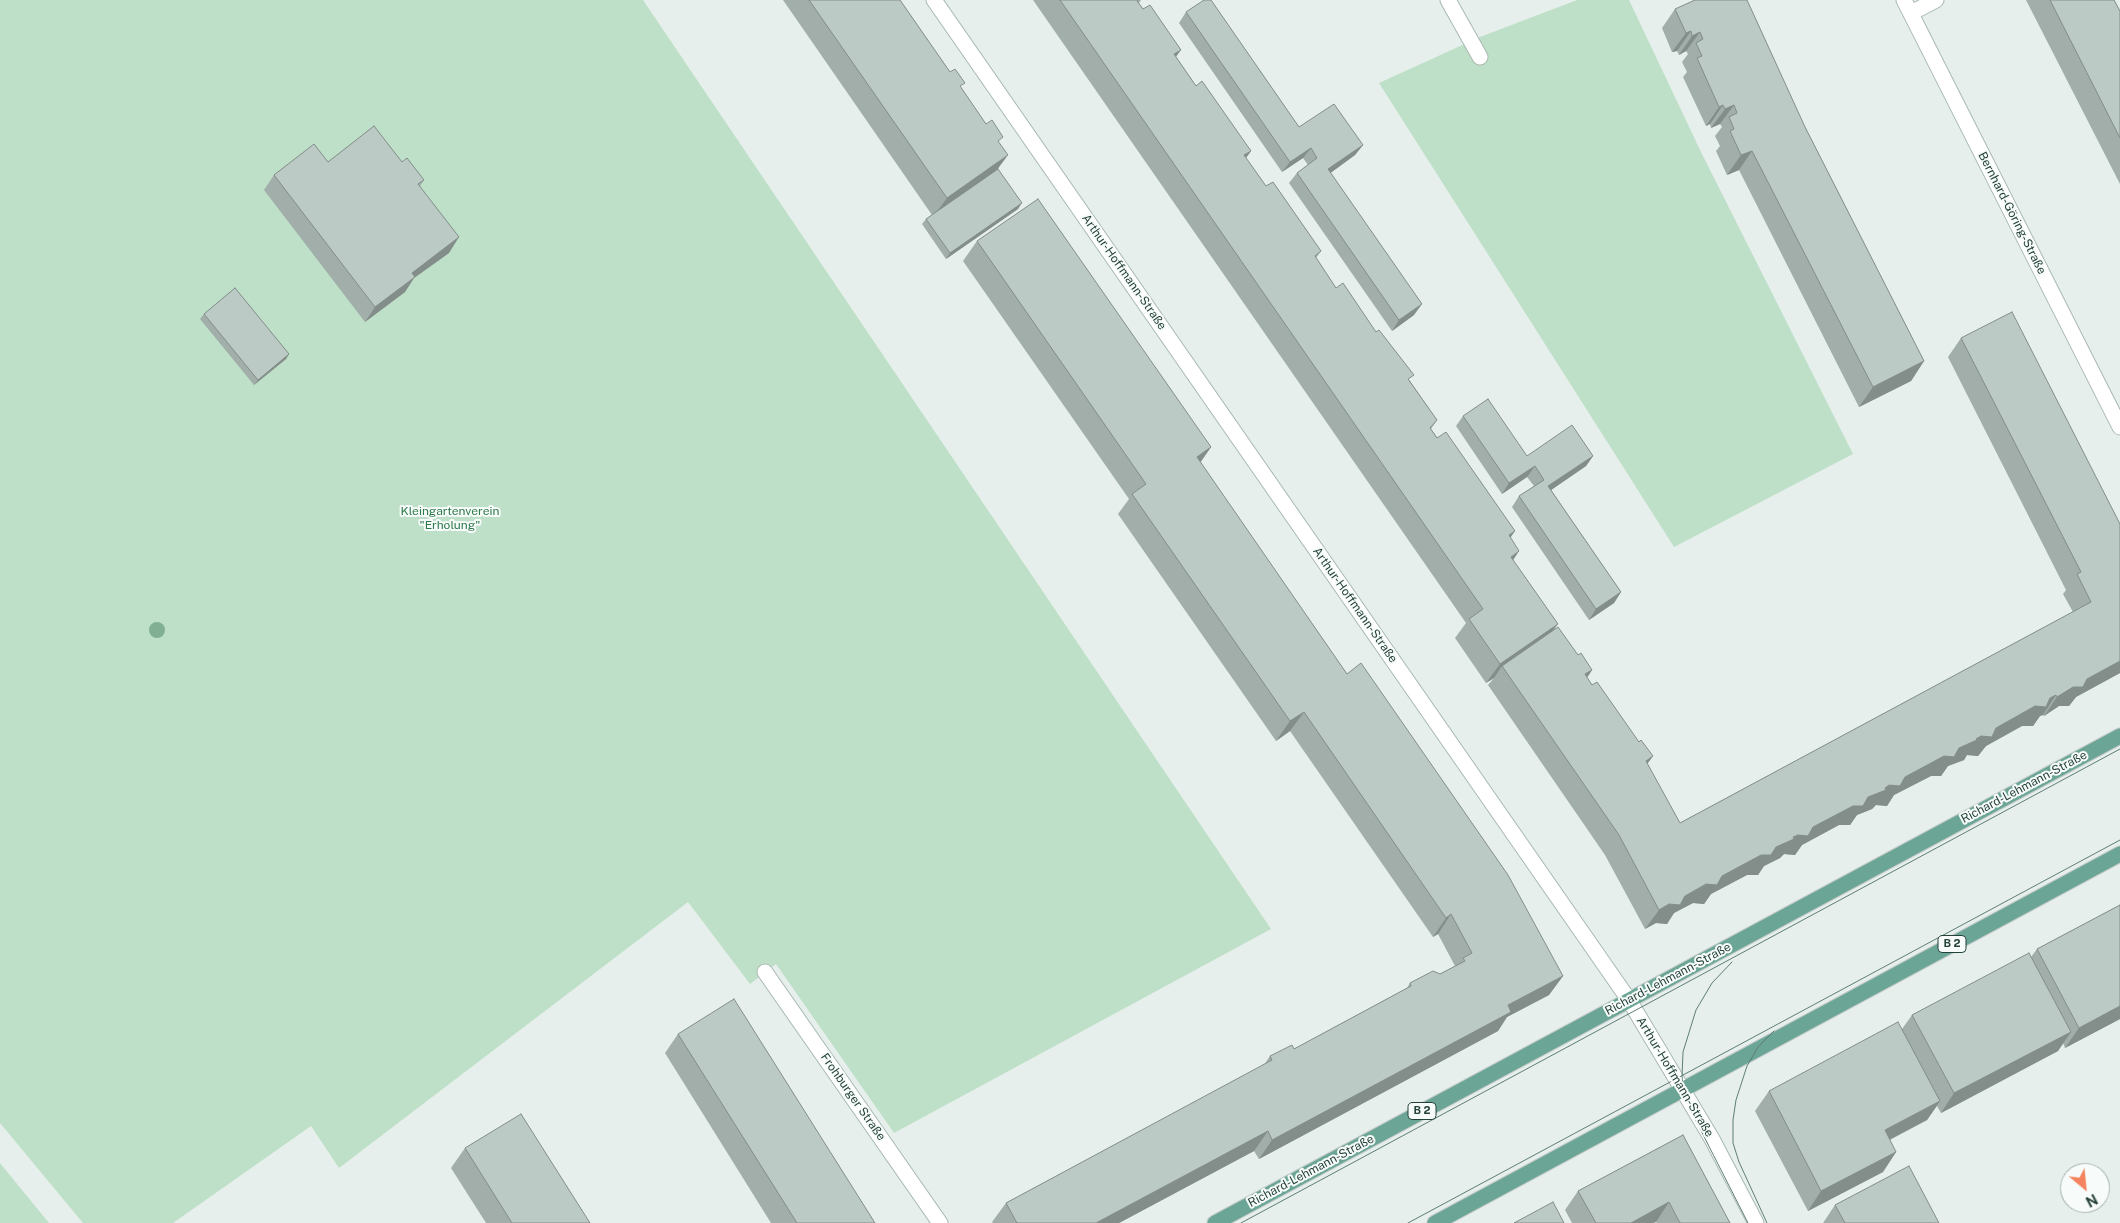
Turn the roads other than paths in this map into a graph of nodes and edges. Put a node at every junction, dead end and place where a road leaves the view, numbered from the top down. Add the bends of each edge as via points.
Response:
1 (934, 0) edge
2 (1448, 0) edge
3 (1936, 0) edge
4 (1907, 7) edge
5 (1480, 56) dead end
6 (2120, 427) edge
7 (2120, 736) edge
8 (2120, 854) edge
9 (765, 972) dead end
10 (1629, 1000) junction
11 (1683, 1088) junction
12 (940, 1223) edge
13 (1215, 1223) edge
14 (1435, 1223) edge
15 (1756, 1223) edge

1 - 10 street, Arthur-Hoffmann-Straße
2 - 5 street
3 - 4 street
4 - 6 street, Bernhard-Göring-Straße
7 - 10 main road, Richard-Lehmann-Straße / B 2
8 - 11 main road, B 2
9 - 12 street, Frohburger Straße
10 - 11 street, Arthur-Hoffmann-Straße
10 - 13 main road, Richard-Lehmann-Straße / B 2
11 - 14 main road, B 2
11 - 15 street, Arthur-Hoffmann-Straße

